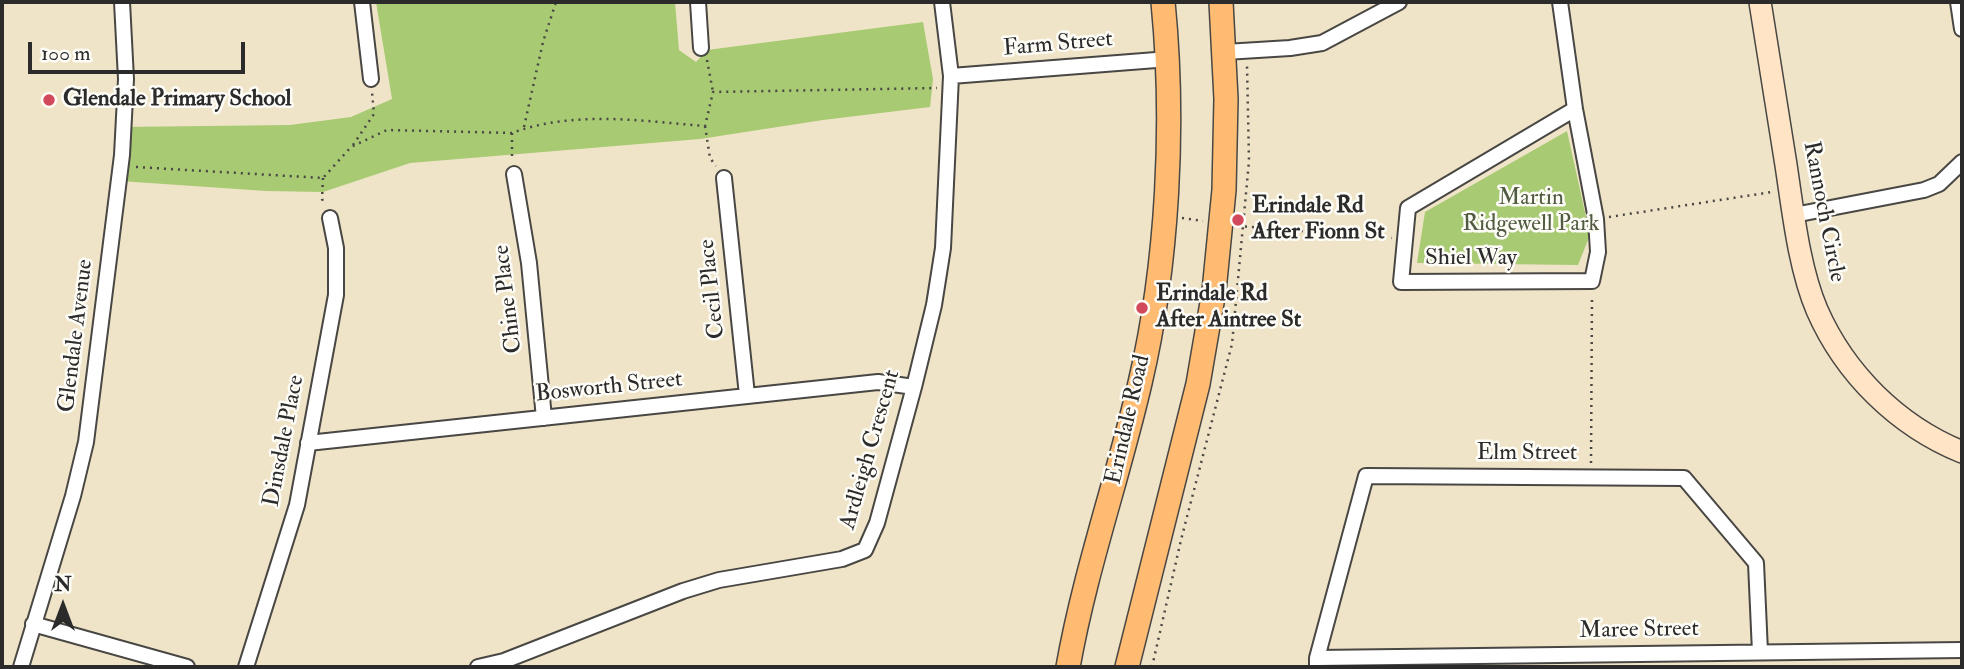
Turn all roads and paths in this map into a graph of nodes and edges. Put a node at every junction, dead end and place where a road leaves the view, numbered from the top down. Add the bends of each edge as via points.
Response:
1 (122, 2) edge
2 (362, 2) edge
3 (556, 2) edge
4 (698, 2) edge
5 (942, 2) edge
6 (1163, 2) edge
7 (1221, 2) edge
8 (1399, 2) edge
9 (1560, 2) edge
10 (1760, 2) edge
11 (1958, 2) edge
12 (1962, 29) edge
13 (701, 48) joint
14 (1225, 51) junction
15 (1169, 59) junction
16 (371, 79) joint
17 (951, 82) junction
18 (713, 92) junction
19 (1575, 109) junction
20 (705, 126) junction
21 (524, 128) junction
22 (512, 133) junction
23 (351, 147) junction
24 (1962, 162) edge
25 (121, 167) junction
26 (514, 174) joint
27 (323, 178) junction
28 (724, 178) joint
29 (1790, 190) junction
30 (1794, 215) junction
31 (1164, 216) junction
32 (330, 218) joint
33 (1596, 219) junction
34 (1221, 224) junction
35 (1405, 239) junction
36 (1592, 281) junction
37 (914, 387) junction
38 (747, 395) junction
39 (544, 418) junction
40 (308, 443) junction
41 (1962, 452) edge
42 (1591, 477) junction
43 (33, 624) junction
44 (1962, 650) edge
45 (1759, 652) junction
46 (1317, 662) edge
47 (21, 667) edge
48 (187, 667) edge
49 (246, 667) edge
50 (478, 667) edge
51 (1068, 667) edge
52 (1127, 667) edge

1 - 25 street, Glendale Avenue via 126,79
2 - 16 street
3 - 21 path
4 - 13 street
5 - 17 street, Ardleigh Crescent
6 - 15 main road, Erindale Road
7 - 14 main road
8 - 14 street via 1322,43
9 - 19 street
10 - 29 street, Rannoch Circle
11 - 12 street
13 - 18 path
14 - 34 main road
15 - 17 street, Farm Street
15 - 31 main road, Erindale Road
16 - 23 path via 374,114
17 - 18 path
17 - 37 street, Ardleigh Crescent via 943,248
18 - 20 path
19 - 33 street
19 - 35 street, Shiel Way via 1408,208
20 - 21 path via 589,117
20 - 28 path via 710,158
21 - 22 path
22 - 23 path via 387,130
22 - 26 path
23 - 27 path
24 - 30 street via 1939,184 1924,190
25 - 27 path
25 - 43 street, Glendale Avenue via 86,442
26 - 39 street, Chine Place via 529,263
27 - 32 path via 322,199
28 - 38 street, Cecil Place
29 - 30 street, Rannoch Circle
29 - 33 path
30 - 41 street, Rannoch Circle via 1817,310 1851,368 1903,419
31 - 34 path
31 - 51 main road, Erindale Road via 1141,381
32 - 40 street, Dinsdale Place via 336,248 336,295
33 - 36 street via 1598,252
34 - 35 path
34 - 52 main road via 1198,384
35 - 36 street, Shiel Way via 1401,282
36 - 42 path
37 - 38 street, Bosworth Street via 878,382
37 - 50 street, Ardleigh Crescent via 877,523 865,550 842,559 695,587
38 - 39 street, Bosworth Street
39 - 40 street, Bosworth Street
40 - 49 street, Dinsdale Place via 297,505
42 - 45 street, Elm Street via 1684,478 1756,563
42 - 46 street, Elm Street via 1366,476
43 - 47 street, Glendale Avenue
43 - 48 street
44 - 45 street, Maree Street
45 - 46 street, Maree Street

